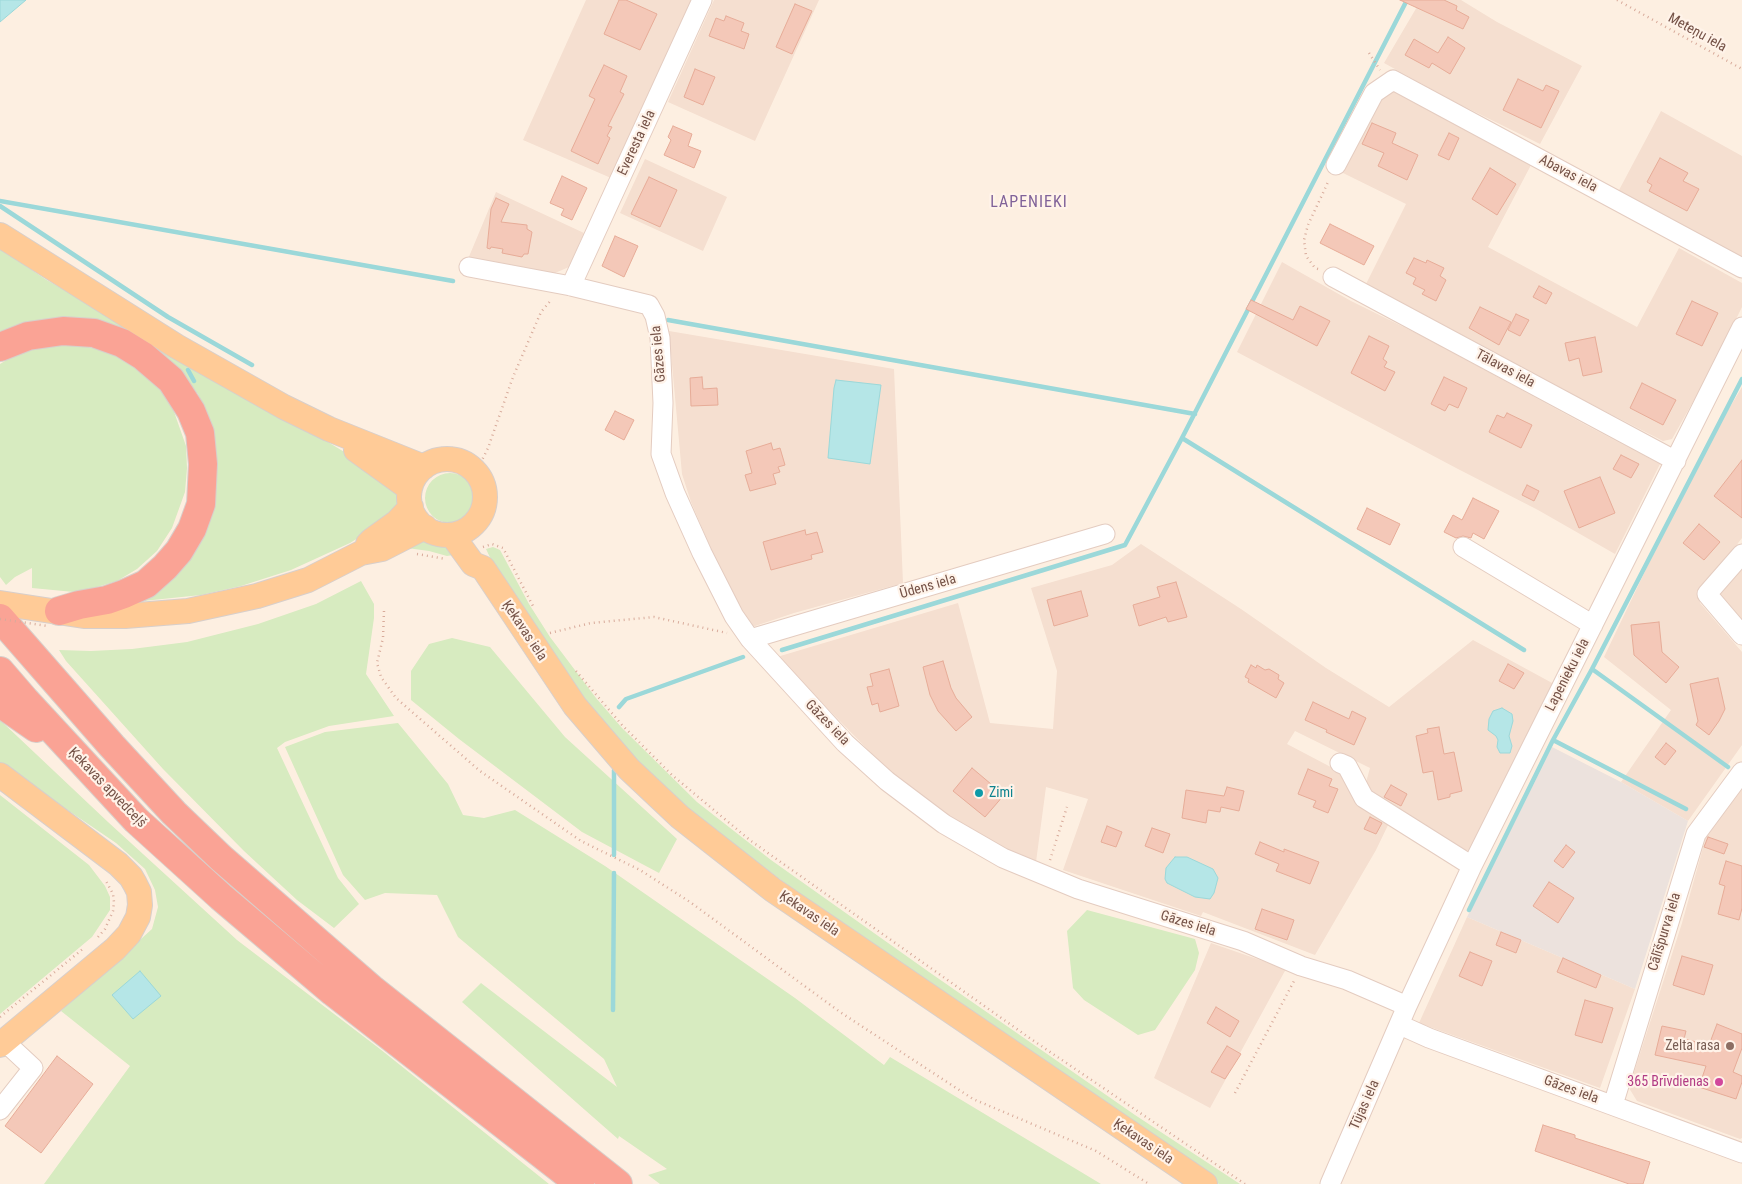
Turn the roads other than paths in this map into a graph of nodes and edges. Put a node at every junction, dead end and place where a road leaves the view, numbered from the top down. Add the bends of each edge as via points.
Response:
1 (702, 0) edge
2 (1336, 165) road end
3 (0, 235) edge
4 (469, 267) dead end
5 (1742, 268) edge
6 (1334, 277) dead end
7 (568, 285) junction
8 (1742, 327) edge
9 (0, 347) edge
10 (329, 429) junction
11 (1676, 461) junction
12 (424, 467) junction
13 (410, 498) junction
14 (476, 522) junction
15 (425, 527) junction
16 (1105, 534) dead end
17 (452, 535) junction
18 (1463, 547) dead end
19 (360, 553) junction
20 (1742, 554) edge
21 (484, 557) junction
22 (0, 603) edge
23 (0, 618) edge
24 (53, 619) junction
25 (1593, 625) junction
26 (1742, 635) edge
27 (750, 639) junction
28 (0, 671) edge
29 (0, 703) edge
30 (79, 760) junction
31 (1340, 763) dead end
32 (1742, 772) edge
33 (0, 775) edge
34 (1472, 866) junction
35 (1408, 1006) junction
36 (1400, 1025) junction
37 (2, 1043) edge
38 (1613, 1105) junction
39 (0, 1110) edge
40 (1742, 1153) edge
41 (580, 1184) edge
42 (618, 1184) edge
43 (1205, 1184) edge
44 (1330, 1184) edge

1 - 7 street, Everesta iela
2 - 5 street, Abavas iela via 1374,93 1393,80
3 - 10 main road via 176,346
4 - 7 street, Gāzes iela
6 - 11 street, Tālavas iela
7 - 27 street, Gāzes iela via 649,305 656,316 660,338 661,454 702,553 734,616
8 - 11 street, Lapenieku iela
9 - 24 highway via 28,336 63,331 94,333 122,344 143,356 171,380 191,411 200,433 203,464 201,504 179,551 146,584
10 - 12 main road
10 - 13 main road
11 - 25 street, Lapenieku iela
12 - 13 main road via 413,479
12 - 14 main road, Ķekavas iela via 445,458 459,460 480,476 485,502
13 - 15 main road via 417,520
13 - 19 main road via 397,522
14 - 17 main road
14 - 21 main road, Ķekavas iela via 476,541
15 - 17 main road via 436,533
15 - 19 main road via 382,549
16 - 27 street, Ūdens iela
17 - 21 main road, Ķekavas iela via 473,564
18 - 25 street
19 - 24 main road via 308,580 197,610
20 - 26 street via 1707,594
21 - 43 main road, Ķekavas iela via 575,706 629,769 680,817 773,890
22 - 24 main road via 32,608
23 - 42 highway via 112,746 221,858 373,990
25 - 34 street, Lapenieku iela
27 - 35 street, Gāzes iela via 845,744 944,824 1003,858 1078,889 1243,941
28 - 30 highway, Ķekavas apvedceļš
29 - 30 highway
30 - 41 highway, Ķekavas apvedceļš via 136,820 221,898 333,992
31 - 34 street via 1347,766 1364,798
32 - 38 street, Cālīšpurva iela via 1696,834
33 - 37 main road via 131,876 139,892 140,905 129,934 115,948
34 - 35 street, Lapenieku iela
35 - 36 street, Lapenieku iela
36 - 38 street, Gāzes iela
36 - 44 street, Tūjas iela
37 - 39 street via 33,1068
38 - 40 street, Gāzes iela

